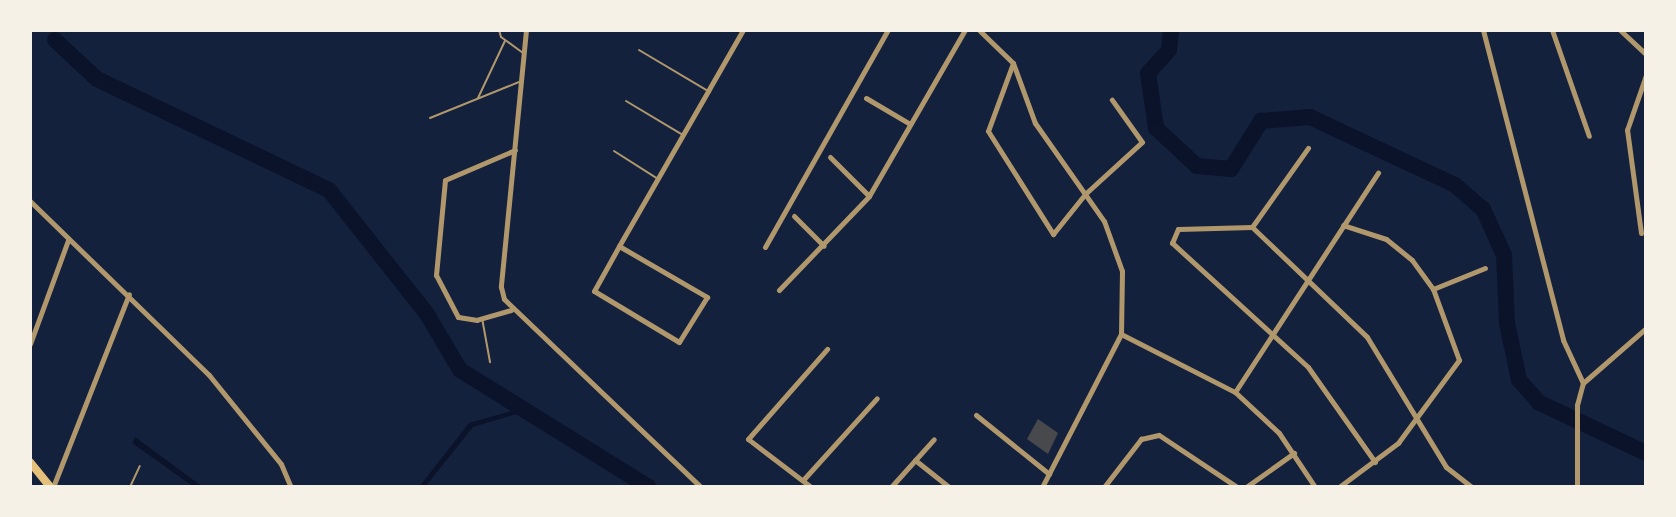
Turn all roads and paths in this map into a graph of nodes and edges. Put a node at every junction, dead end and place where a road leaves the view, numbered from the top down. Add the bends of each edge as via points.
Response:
1 (499, 30) edge
2 (526, 30) edge
3 (743, 30) edge
4 (888, 30) edge
5 (965, 30) edge
6 (979, 30) edge
7 (1483, 30) edge
8 (1552, 30) edge
9 (1620, 30) edge
10 (505, 41) junction
11 (639, 50) dead end
12 (524, 53) junction
13 (1646, 54) edge
14 (1013, 63) junction
15 (1646, 75) edge
16 (522, 81) junction
17 (708, 91) junction
18 (478, 98) junction
19 (866, 98) dead end
20 (1112, 100) dead end
21 (626, 101) dead end
22 (430, 118) dead end
23 (910, 124) junction
24 (683, 135) junction
25 (1589, 136) dead end
26 (1308, 148) dead end
27 (515, 150) junction
28 (614, 151) dead end
29 (830, 157) dead end
30 (1378, 173) dead end
31 (658, 179) junction
32 (1085, 194) junction
33 (869, 196) junction
34 (30, 201) edge
35 (794, 216) dead end
36 (1343, 225) junction
37 (1252, 227) junction
38 (1641, 233) dead end
39 (68, 240) junction
40 (619, 246) junction
41 (824, 246) junction
42 (765, 247) dead end
43 (1485, 268) dead end
44 (1307, 280) junction
45 (1433, 289) junction
46 (780, 290) dead end
47 (129, 294) junction
48 (511, 310) junction
49 (482, 318) junction
50 (1646, 328) edge
51 (1121, 334) junction
52 (1271, 335) junction
53 (30, 344) edge
54 (827, 349) dead end
55 (490, 362) dead end
56 (1583, 383) junction
57 (1235, 392) junction
58 (877, 398) dead end
59 (976, 415) dead end
60 (1419, 418) junction
61 (934, 440) dead end
62 (1294, 453) junction
63 (915, 460) junction
64 (30, 462) edge
65 (1375, 462) junction
66 (140, 466) dead end
67 (1049, 474) junction
68 (802, 480) junction
69 (51, 487) edge
70 (130, 487) edge
71 (291, 487) edge
72 (701, 487) edge
73 (811, 487) edge
74 (891, 487) edge
75 (949, 487) edge
76 (1042, 487) edge
77 (1104, 487) edge
78 (1237, 487) edge
79 (1246, 487) edge
80 (1315, 487) edge
81 (1339, 487) edge
82 (1472, 487) edge
83 (1577, 487) edge

1 - 10 lane
2 - 12 street
3 - 17 street
4 - 42 street
5 - 23 street
6 - 14 street
7 - 56 street via 1563,340
8 - 25 street
9 - 13 street
10 - 12 lane
10 - 18 lane
11 - 17 lane
12 - 16 street
14 - 32 street via 1039,131
14 - 32 street via 987,126 1053,234
15 - 38 street via 1627,130
16 - 18 lane
16 - 27 street
17 - 24 street
18 - 22 lane
19 - 23 street
20 - 32 street via 1142,142
21 - 24 lane
23 - 33 street
24 - 31 street
26 - 37 street
27 - 48 street via 501,287
27 - 49 street via 450,175 441,192 436,275 458,317
28 - 31 lane
29 - 33 street
30 - 36 street
31 - 40 street
32 - 51 street via 1104,221 1122,270
33 - 41 street
34 - 39 street
35 - 41 street
36 - 44 street
36 - 45 street via 1401,248
37 - 44 street
37 - 52 street via 1173,233 1172,243
39 - 47 street
39 - 53 street
40 - 40 street via 594,291 679,342 707,297
41 - 46 street
43 - 45 street
44 - 52 street
44 - 60 street via 1367,337
45 - 60 street via 1460,360
47 - 69 street
47 - 71 street via 255,429
48 - 49 street
48 - 72 street
49 - 55 lane
50 - 56 street
51 - 57 street
51 - 67 street
52 - 57 street
52 - 65 street via 1330,392
54 - 68 street via 748,439
56 - 83 street via 1577,405
57 - 62 street
58 - 68 street
59 - 67 street
60 - 65 street
60 - 82 street via 1446,467
61 - 63 street
62 - 79 street
62 - 80 street
63 - 74 street
63 - 75 street
64 - 69 main road
65 - 81 street
66 - 70 lane
67 - 76 street
68 - 73 street
77 - 78 street via 1141,439 1159,435

